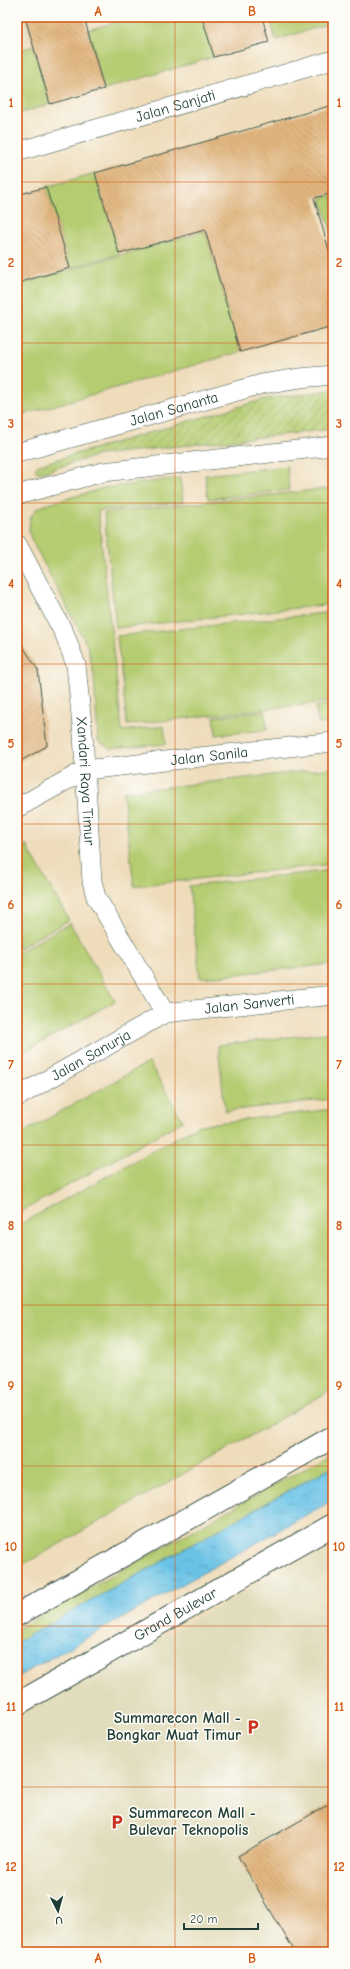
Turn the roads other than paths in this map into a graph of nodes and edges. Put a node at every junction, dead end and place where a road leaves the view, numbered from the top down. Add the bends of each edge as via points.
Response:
1 (333, 60) edge
2 (17, 152) edge
3 (333, 375) edge
4 (333, 446) edge
5 (17, 453) edge
6 (17, 495) edge
7 (17, 544) edge
8 (333, 742) edge
9 (85, 770) junction
10 (17, 808) edge
11 (333, 995) edge
12 (166, 1013) junction
13 (17, 1097) edge
14 (333, 1438) edge
15 (333, 1525) edge
16 (17, 1616) edge
17 (17, 1704) edge

1 - 2 street, Jalan Sanjati
3 - 5 street, Jalan Sananta via 262,384
4 - 6 street via 103,472
7 - 9 street, Xandari Raya Timur via 66,635 76,665
8 - 9 street, Jalan Sanila
9 - 10 street
9 - 12 street, Xandari Raya Timur via 92,880 96,896
11 - 12 street, Jalan Sanverti
12 - 13 street, Jalan Sanurja
14 - 16 street
15 - 17 street, Grand Bulevar

